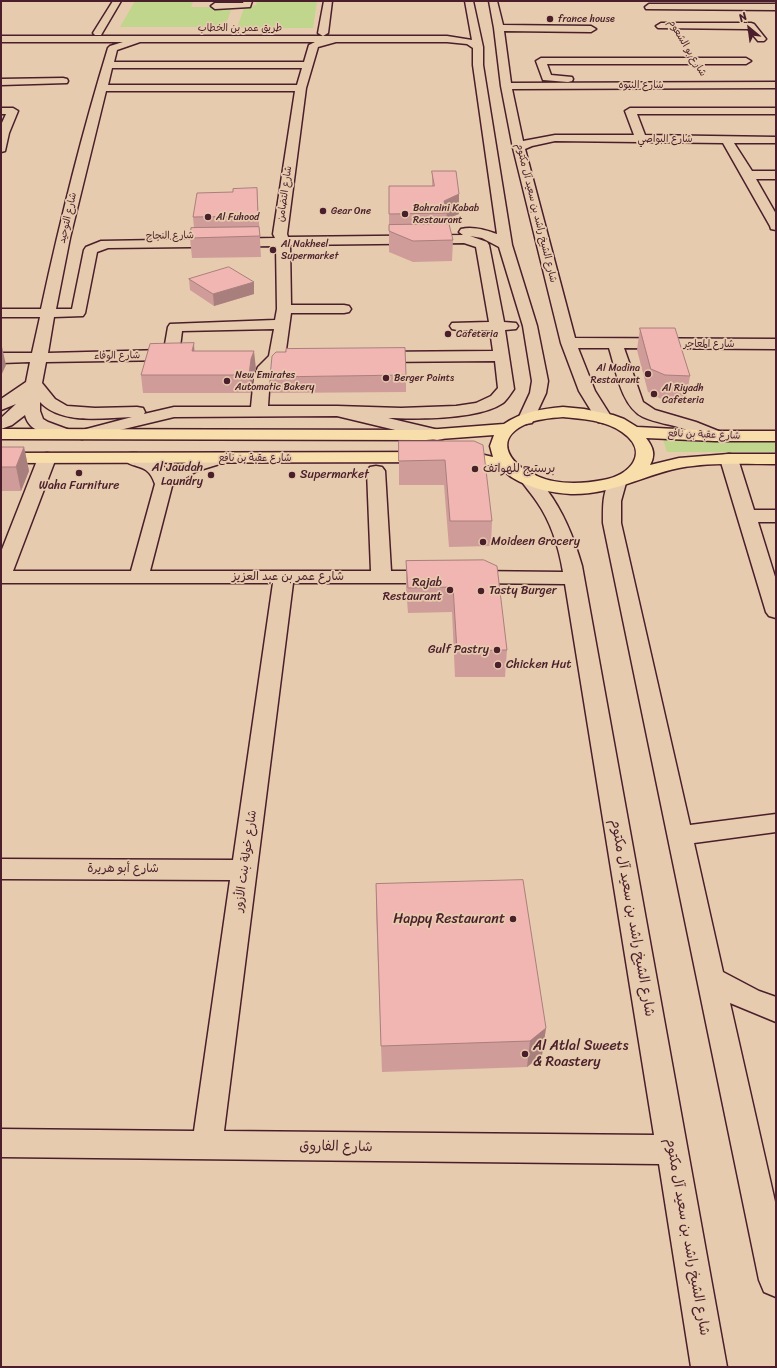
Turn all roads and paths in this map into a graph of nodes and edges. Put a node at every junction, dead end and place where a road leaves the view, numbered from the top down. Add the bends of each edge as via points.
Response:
1 (117, 1) edge
2 (248, 1) edge
3 (328, 1) edge
4 (469, 1) edge
5 (493, 1) edge
6 (647, 4) edge
7 (699, 4) edge
8 (215, 6) dead end
9 (776, 7) edge
10 (499, 28) junction
11 (467, 29) junction
12 (591, 29) dead end
13 (1, 33) edge
14 (98, 33) junction
15 (323, 33) junction
16 (250, 36) junction
17 (1, 39) edge
18 (81, 39) junction
19 (154, 39) junction
20 (300, 39) junction
21 (335, 39) junction
22 (746, 40) dead end
23 (314, 45) junction
24 (478, 47) junction
25 (113, 48) junction
26 (676, 50) dead end
27 (682, 61) junction
28 (746, 61) dead end
29 (478, 64) junction
30 (108, 65) junction
31 (307, 65) junction
32 (63, 81) dead end
33 (1, 82) edge
34 (697, 85) junction
35 (740, 85) junction
36 (776, 85) edge
37 (506, 86) junction
38 (578, 86) junction
39 (102, 88) junction
40 (301, 88) junction
41 (511, 107) junction
42 (1, 111) edge
43 (758, 111) junction
44 (776, 112) edge
45 (4, 122) edge
46 (515, 128) junction
47 (2, 133) edge
48 (773, 133) edge
49 (555, 138) junction
50 (641, 139) junction
51 (726, 140) junction
52 (519, 148) junction
53 (1, 149) edge
54 (748, 175) junction
55 (776, 175) edge
56 (501, 220) junction
57 (776, 226) edge
58 (469, 232) junction
59 (281, 237) junction
60 (63, 238) junction
61 (505, 245) junction
62 (344, 309) dead end
63 (48, 312) junction
64 (1, 313) edge
65 (283, 317) junction
66 (457, 326) dead end
67 (497, 326) junction
68 (530, 326) junction
69 (569, 343) junction
70 (615, 343) junction
71 (776, 351) edge
72 (502, 356) junction
73 (39, 357) junction
74 (362, 357) edge
75 (1, 358) edge
76 (33, 387) junction
77 (1, 405) edge
78 (259, 411) junction
79 (337, 411) junction
80 (174, 412) junction
81 (604, 418) junction
82 (526, 419) junction
83 (1, 424) edge
84 (509, 428) junction
85 (632, 432) junction
86 (1, 434) edge
87 (75, 434) junction
88 (437, 435) junction
89 (715, 436) junction
90 (776, 436) edge
91 (1, 458) edge
92 (47, 458) junction
93 (132, 458) junction
94 (220, 458) junction
95 (729, 459) junction
96 (776, 459) edge
97 (376, 471) dead end
98 (519, 473) junction
99 (624, 479) junction
100 (164, 484) junction
101 (747, 516) junction
102 (776, 516) edge
103 (768, 558) edge
104 (1, 577) edge
105 (139, 577) junction
106 (284, 577) junction
107 (381, 577) junction
108 (574, 578) junction
109 (776, 612) edge
110 (776, 823) edge
111 (680, 835) junction
112 (1, 868) edge
113 (244, 870) junction
114 (711, 979) junction
115 (776, 1010) edge
116 (1, 1143) edge
117 (208, 1145) junction
118 (672, 1150) junction
119 (776, 1280) edge
120 (709, 1367) edge

1 - 14 street
2 - 8 street via 247,5 236,10
3 - 15 street
4 - 11 street
5 - 10 street, شارع الشيخ راشد بن سعيد آل مكتوم
6 - 7 street
6 - 22 street, شارع بو الشعوم via 664,30 751,26 765,40
7 - 9 street
10 - 12 street
10 - 37 street, شارع الشيخ راشد بن سعيد آل مكتوم
11 - 15 street, طريق عمر بن الخطاب via 444,33
11 - 24 street
13 - 14 street, طريق عمر بن الخطاب
14 - 16 street, طريق عمر بن الخطاب via 228,30
15 - 16 street, طريق عمر بن الخطاب
16 - 19 street, طريق عمر بن الخطاب
16 - 20 street, طريق عمر بن الخطاب
17 - 18 street, طريق عمر بن الخطاب
18 - 19 street, طريق عمر بن الخطاب
18 - 25 street via 105,42
19 - 25 street
20 - 21 street, طريق عمر بن الخطاب
20 - 23 street
21 - 23 street
21 - 24 street, طريق عمر بن الخطاب via 447,39 469,42
23 - 31 street, شارع التضامن
24 - 29 street
25 - 30 street, شارع التوحيد
26 - 27 street, شارع بو الشعوم
27 - 28 street
27 - 34 street, شارع بو الشعوم
27 - 38 street via 541,61 547,78 575,80
29 - 41 street via 487,85 492,108 504,110
29 - 56 street
30 - 31 street
30 - 39 street, شارع التوحيد
31 - 40 street, شارع التضامن
32 - 33 street
34 - 35 street, شارع النيوه
34 - 38 street, شارع النيوه
35 - 36 street, شارع النيوه
35 - 43 street
37 - 38 street, شارع النيوه
37 - 41 street, شارع الشيخ راشد بن سعيد آل مكتوم
39 - 40 street
39 - 60 street, شارع التوحيد
40 - 59 street, شارع التضامن
41 - 46 street, شارع الشيخ راشد بن سعيد آل مكتوم
42 - 45 street via 13,111
43 - 44 street
43 - 48 street
43 - 50 street via 630,111
45 - 47 street
46 - 49 street, شارع البواصي
46 - 52 street, شارع الشيخ راشد بن سعيد آل مكتوم
47 - 53 street
48 - 51 street, شارع البواصي
49 - 50 street, شارع البواصي
49 - 52 street, شارع البواصي via 529,143
50 - 51 street, شارع البواصي
51 - 54 street
52 - 69 street, شارع الشيخ راشد بن سعيد آل مكتوم
54 - 55 street
54 - 57 street
56 - 58 street, شارع النجاح via 481,230
56 - 61 street
58 - 59 street, شارع النجاح
58 - 61 street, شارع النجاح via 487,234
59 - 60 street, شارع النجاح
59 - 63 street via 106,244 90,250 78,313
59 - 65 street, شارع التضامن
59 - 67 street via 466,239 482,245
60 - 63 street, شارع التوحيد
61 - 68 street
62 - 65 street
63 - 64 street
63 - 73 street, شارع التوحيد
65 - 73 street, شارع الوفاء via 175,327 171,355
65 - 78 street, شارع التضامن via 284,357 264,370
66 - 67 street
67 - 68 street
67 - 72 street
68 - 82 street via 540,381 538,393
69 - 70 street, شارع المعاجر
69 - 81 street, شارع الشيخ راشد بن سعيد آل مكتوم via 587,391
70 - 71 street, شارع المعاجر
70 - 89 street via 638,407 649,414 686,424
72 - 74 street
72 - 79 street via 506,388 501,398 484,407 458,412 424,413
73 - 75 street, شارع الوفاء
73 - 76 street, شارع التوحيد
76 - 77 street
76 - 80 street via 56,407 72,412
76 - 83 street, شارع التوحيد via 22,408 8,422
76 - 87 street, شارع التوحيد via 30,409 34,420 46,428
78 - 79 street
78 - 80 street
79 - 88 street
80 - 87 street
81 - 82 main road via 564,412
81 - 85 main road
82 - 84 main road
84 - 88 main road, شارع عقبة بن نافع
84 - 98 main road via 501,436 498,446 501,456
85 - 89 main road, شارع عقبة بن نافع
85 - 99 main road via 641,440 645,459 641,468
86 - 87 main road, شارع عقبة بن نافع
87 - 88 main road, شارع عقبة بن نافع
89 - 90 main road, شارع عقبة بن نافع
91 - 92 main road, شارع عقبة بن نافع
92 - 93 main road, شارع عقبة بن نافع
92 - 104 street
93 - 94 main road, شارع عقبة بن نافع
93 - 100 street via 150,463 161,472
94 - 98 main road, شارع عقبة بن نافع via 456,457 480,459
94 - 100 street via 188,468
95 - 96 main road, شارع عقبة بن نافع
95 - 99 main road, شارع عقبة بن نافع via 679,463
95 - 101 street
97 - 107 street
98 - 99 main road, شارع عقبة بن نافع via 545,484 576,488 600,487
98 - 108 street, شارع الشيخ راشد بن سعيد آل مكتوم via 555,514 564,535
99 - 111 street via 612,501 612,523
100 - 105 street
101 - 102 street
101 - 103 street
103 - 109 street
104 - 105 street, شارع عمر بن عبد العزيز
105 - 106 street, شارع عمر بن عبد العزيز
106 - 107 street, شارع عمر بن عبد العزيز
106 - 113 street, شارع خولة بنت الأزور
107 - 108 street, شارع عمر بن عبد العزيز
108 - 118 street, شارع الشيخ راشد بن سعيد آل مكتوم
110 - 111 street
111 - 114 street
112 - 113 street, شارع أبو هريرة
113 - 117 street, شارع خولة بنت الأزور
114 - 115 street
114 - 119 street
116 - 117 street, شارع الفاروق
117 - 118 street, شارع الفاروق
118 - 120 street, شارع الشيخ راشد بن سعيد آل مكتوم

